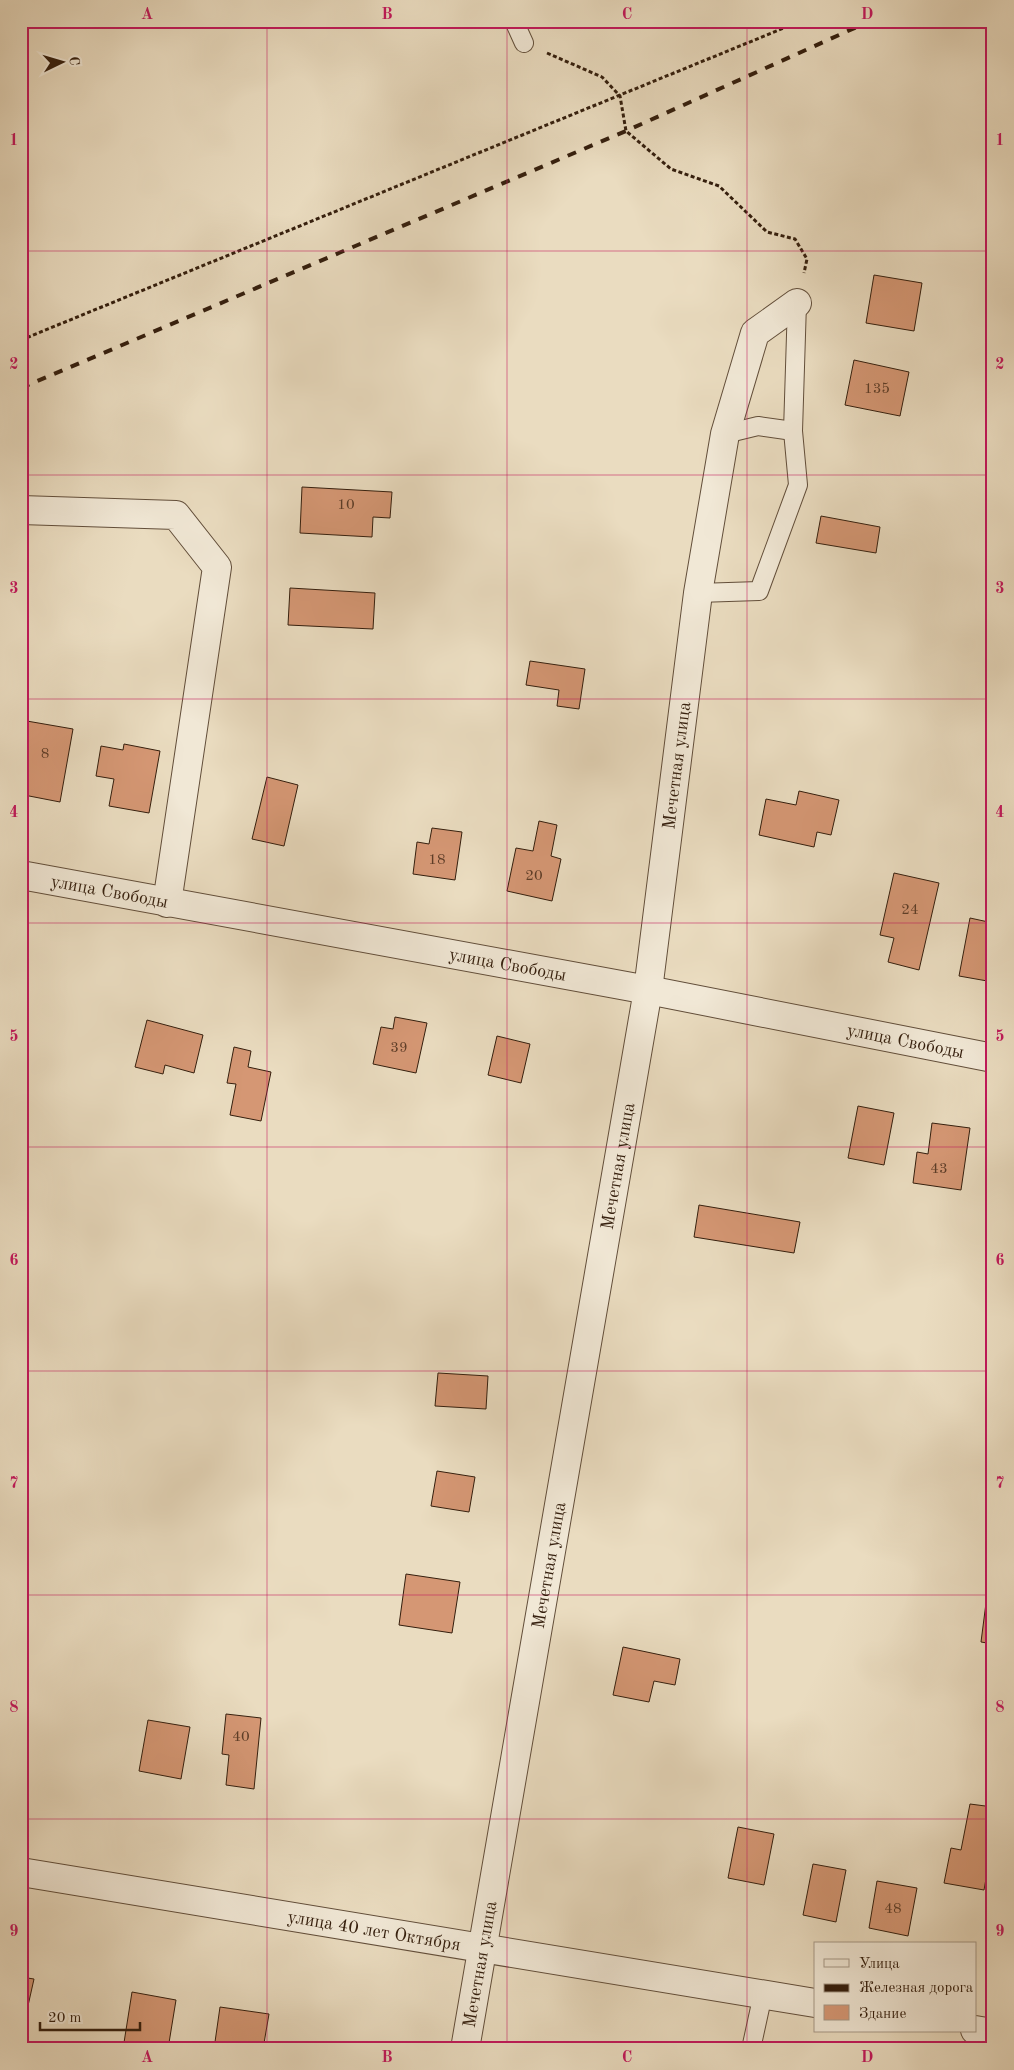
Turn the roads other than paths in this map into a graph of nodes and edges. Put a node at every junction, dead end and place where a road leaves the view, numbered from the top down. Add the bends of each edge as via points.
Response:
1 (514, 21) edge
2 (524, 42) road end
3 (798, 303) joint
4 (792, 431) junction
5 (724, 434) junction
6 (21, 510) edge
7 (698, 593) junction
8 (21, 875) edge
9 (167, 903) junction
10 (648, 990) junction
11 (993, 1058) edge
12 (21, 1872) edge
13 (481, 1946) junction
14 (762, 1994) junction
15 (814, 2003) edge
16 (976, 2030) edge
17 (993, 2033) edge
18 (465, 2049) edge
19 (751, 2049) edge

1 - 2 lane
3 - 4 lane
3 - 5 street, Мечетная улица via 755,333
4 - 5 lane via 758,426
4 - 7 lane via 798,485 760,591
5 - 7 street, Мечетная улица
6 - 9 street via 176,515 217,567
7 - 10 street, Мечетная улица
8 - 9 street, улица Свободы
9 - 10 street, улица Свободы
10 - 11 street, улица Свободы
10 - 13 street, Мечетная улица
12 - 13 street, улица 40 лет Октября
13 - 14 street, улица 40 лет Октября
13 - 18 street, Мечетная улица
14 - 15 street, улица 40 лет Октября
14 - 19 lane
16 - 17 street

